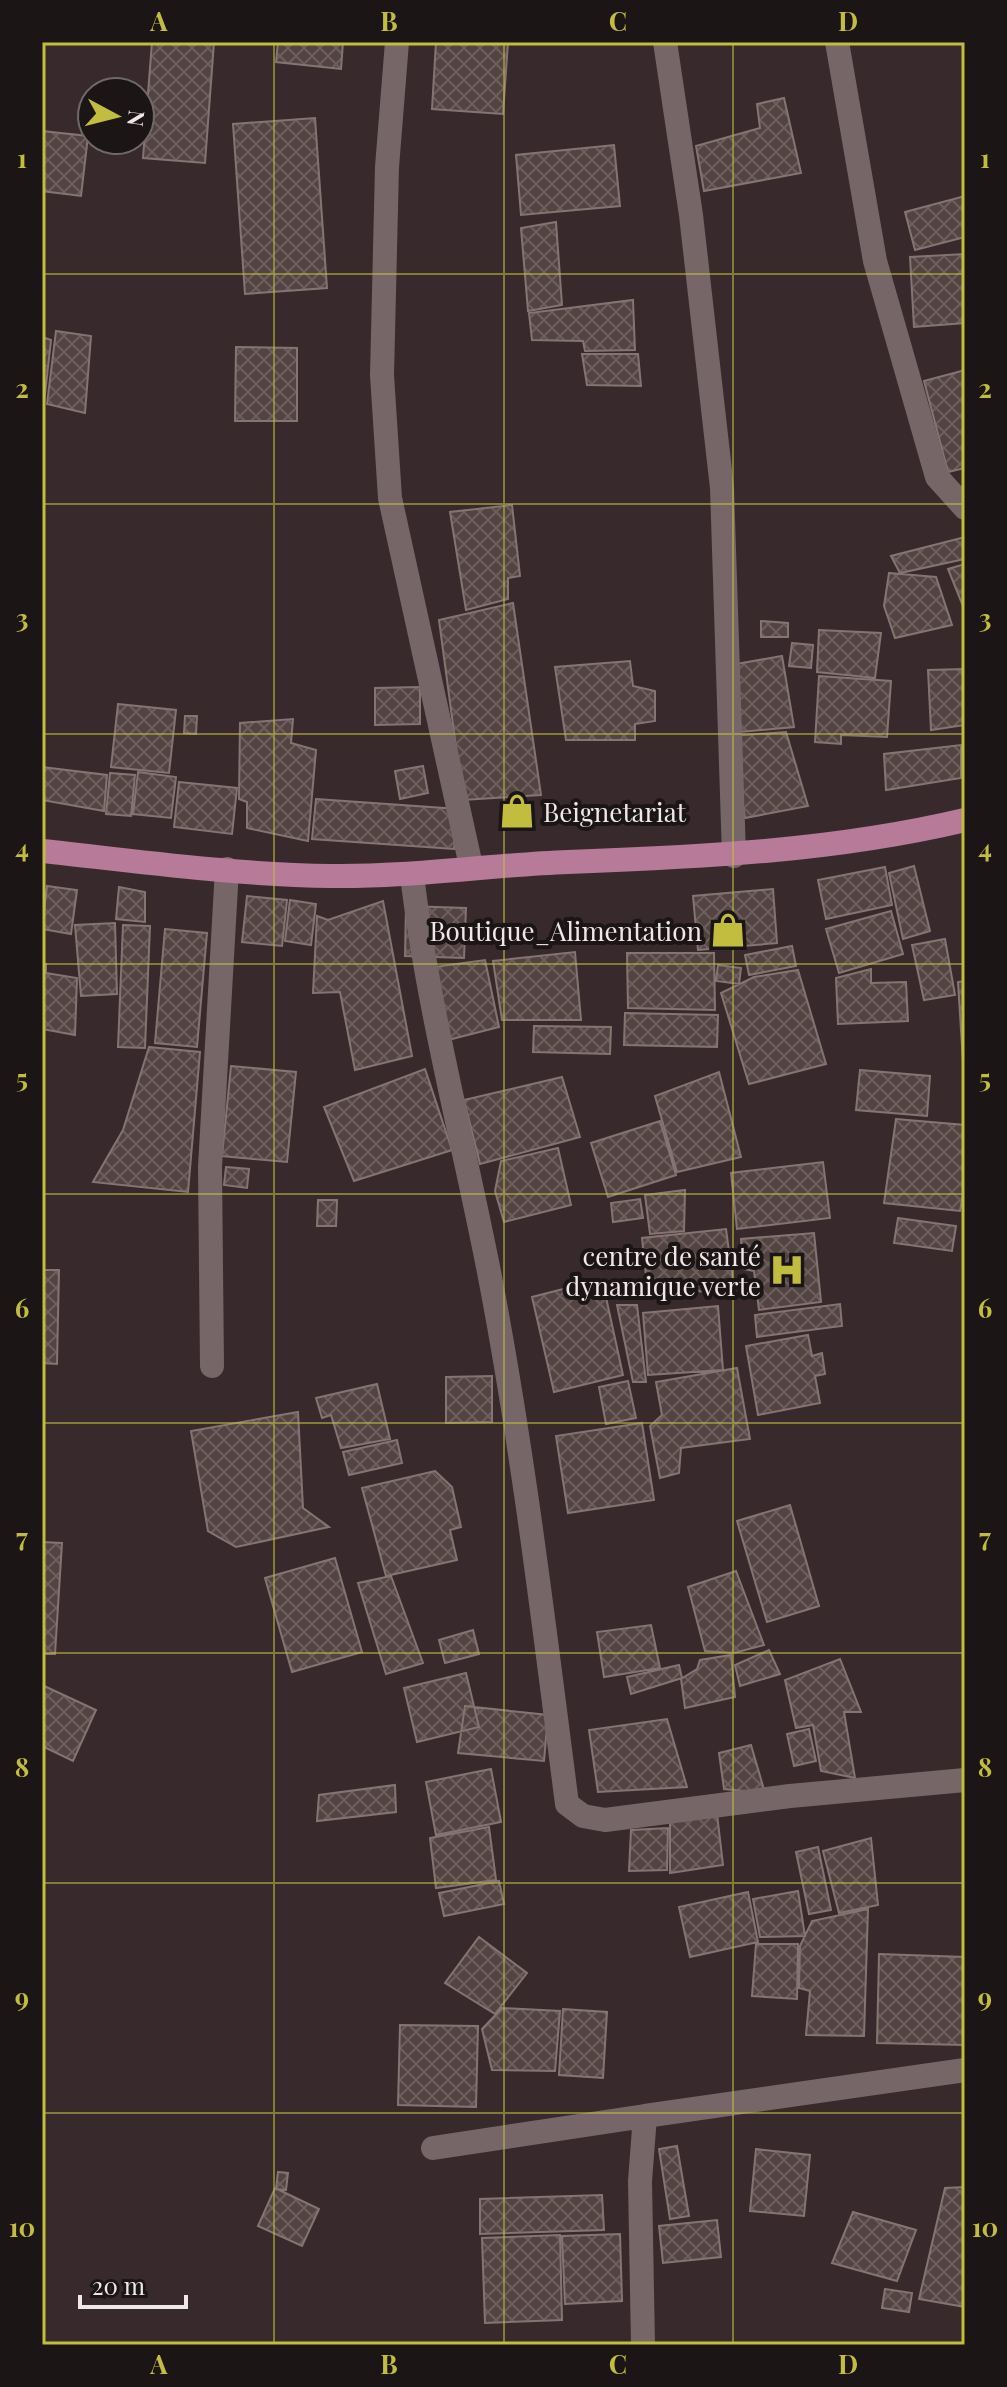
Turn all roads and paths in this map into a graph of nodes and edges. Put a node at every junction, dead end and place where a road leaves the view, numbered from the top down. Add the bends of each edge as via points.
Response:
1 (397, 42) edge
2 (665, 42) edge
3 (837, 42) edge
4 (965, 508) edge
5 (965, 820) edge
6 (42, 851) edge
7 (734, 856) junction
8 (471, 866) junction
9 (227, 869) junction
10 (412, 875) junction
11 (212, 1366) dead end
12 (965, 1780) edge
13 (965, 2070) edge
14 (645, 2116) junction
15 (433, 2148) dead end
16 (643, 2345) edge

1 - 8 street via 387,167 382,375 390,498
2 - 7 street via 722,488
3 - 4 street via 875,261 937,477
5 - 7 main road via 901,835
6 - 9 main road
7 - 8 main road
8 - 10 main road
9 - 10 main road
9 - 11 street via 210,1167
10 - 12 street via 423,965 518,1433 567,1804 583,1816 605,1820
13 - 14 street
14 - 15 street
14 - 16 street via 640,2181

